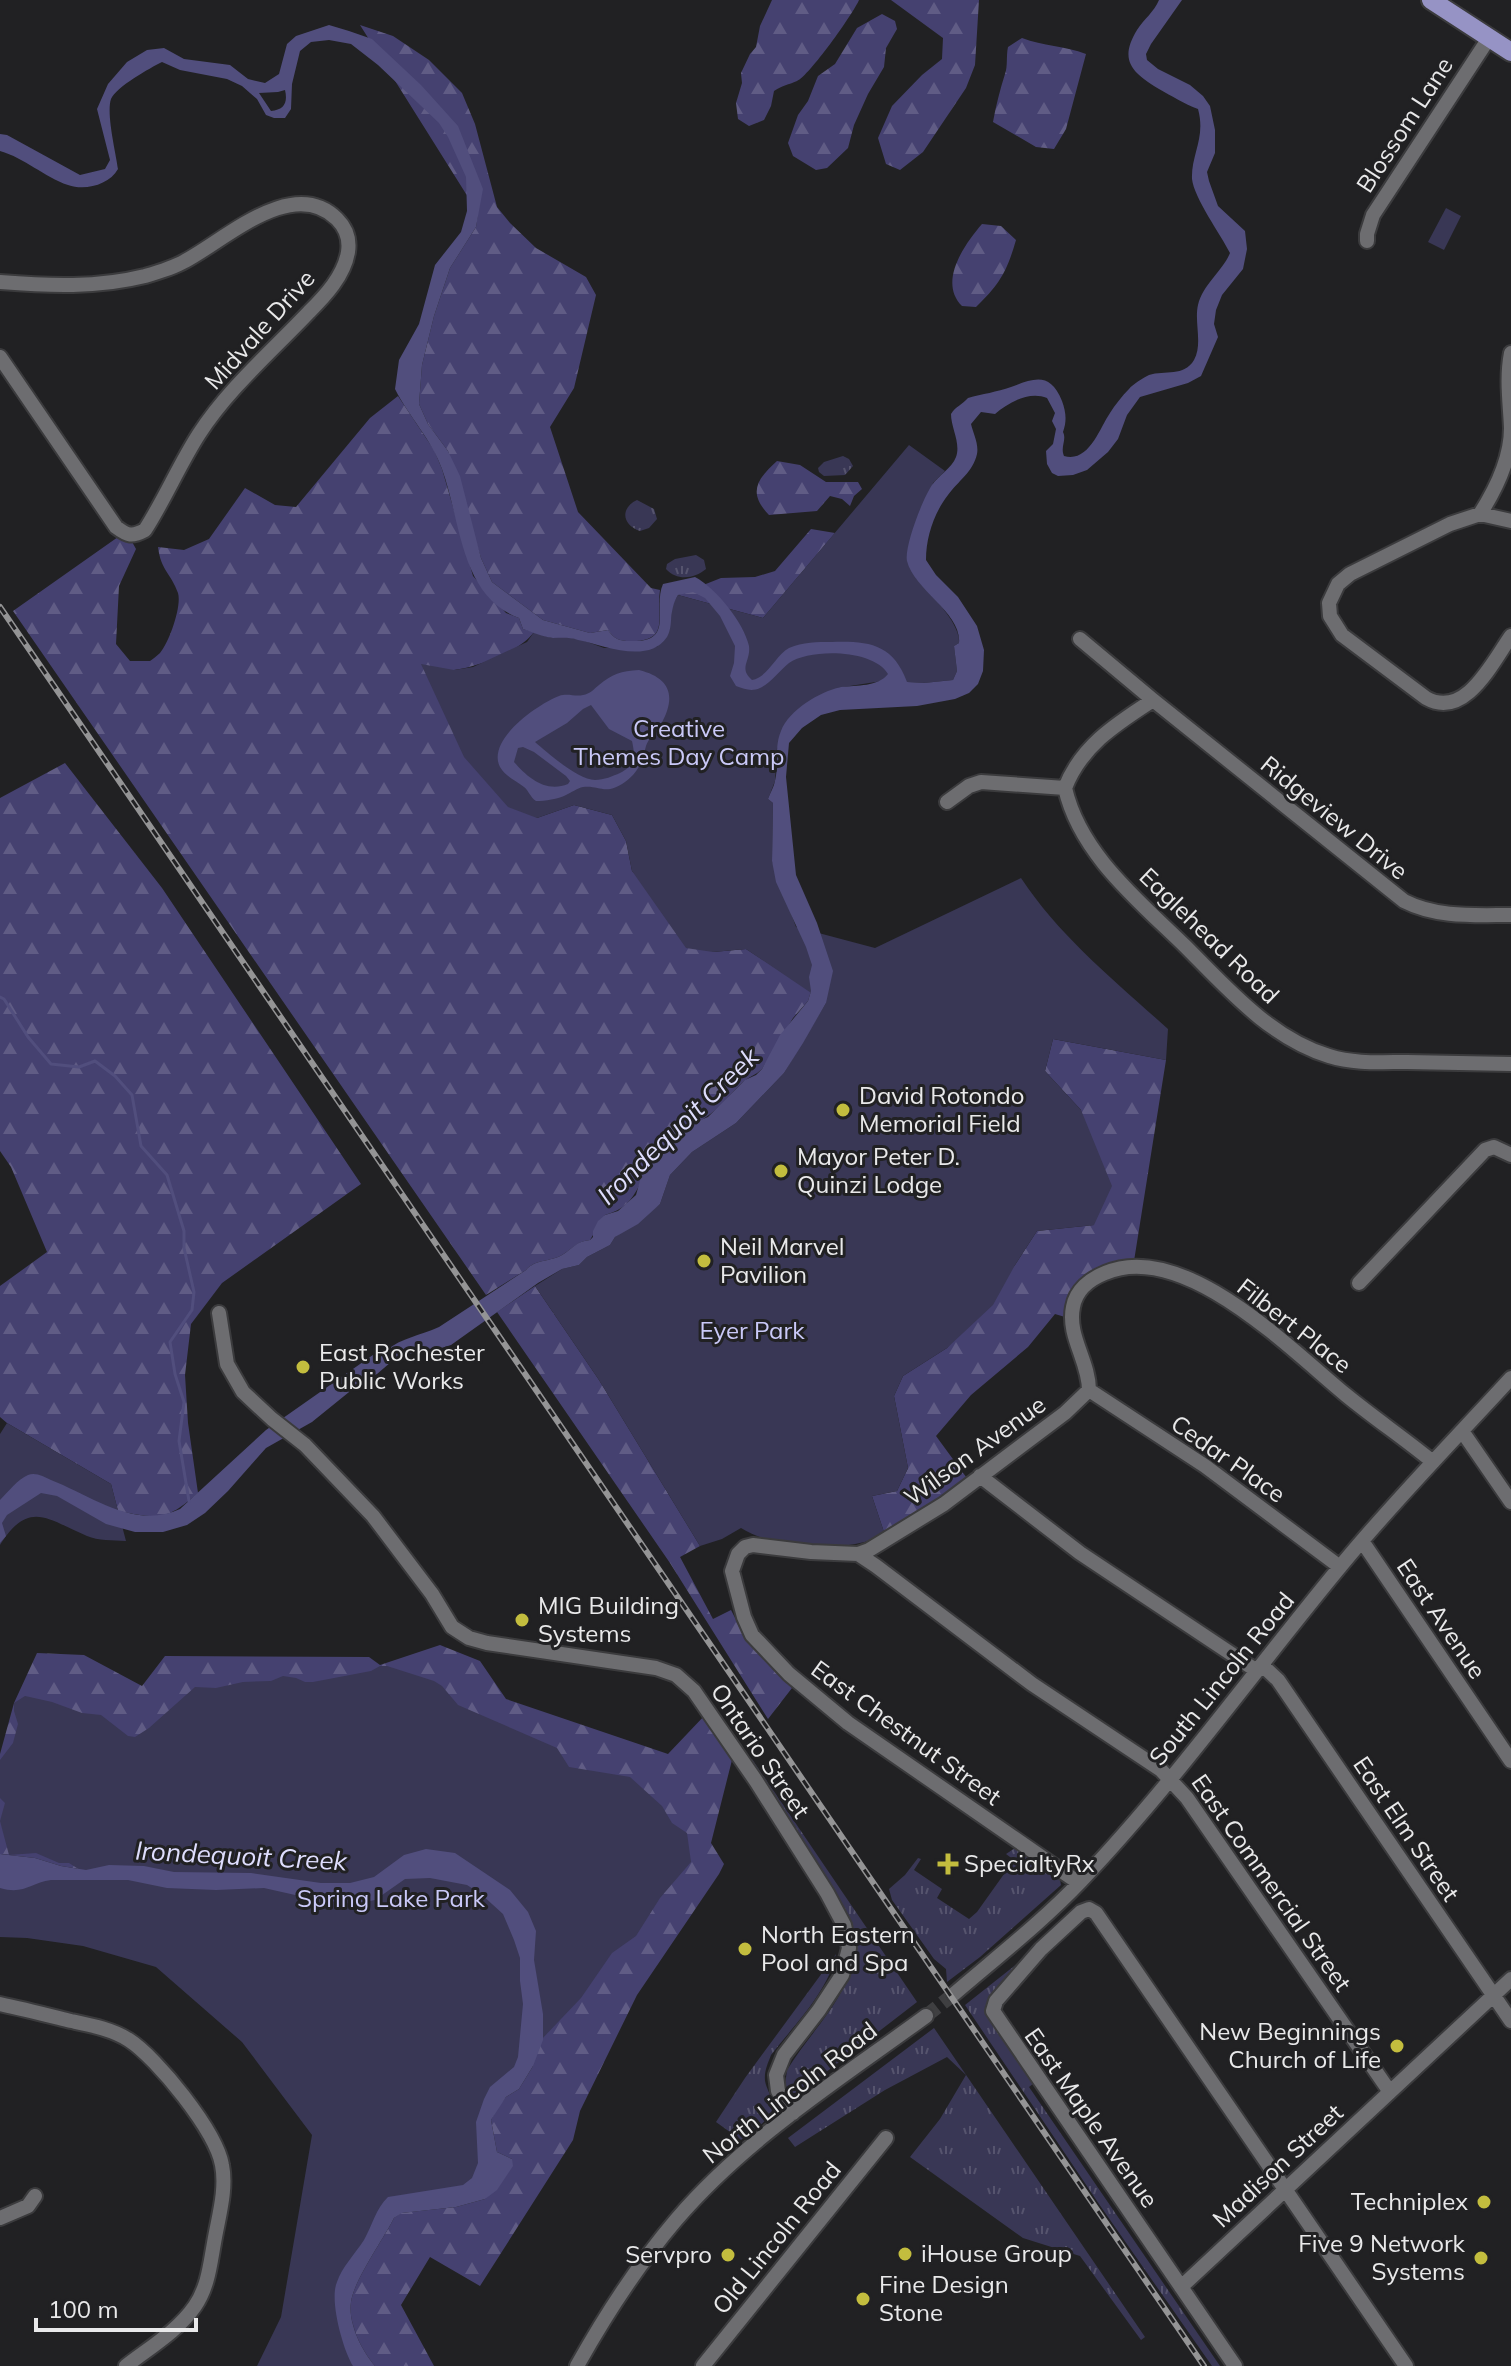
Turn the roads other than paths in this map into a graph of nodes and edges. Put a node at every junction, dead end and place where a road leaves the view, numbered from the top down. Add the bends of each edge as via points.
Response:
1 (1431, 0) edge
2 (1489, 38) junction
3 (1511, 52) edge
4 (1367, 241) dead end
5 (0, 282) edge
6 (1511, 353) edge
7 (0, 357) edge
8 (1480, 514) junction
9 (1511, 521) edge
10 (1511, 636) edge
11 (1080, 639) dead end
12 (1153, 700) junction
13 (1065, 788) junction
14 (947, 802) dead end
15 (1511, 915) edge
16 (1511, 1064) edge
17 (1511, 1155) edge
18 (1359, 1283) dead end
19 (219, 1313) dead end
20 (1511, 1378) edge
21 (1089, 1390) junction
22 (1462, 1431) junction
23 (1433, 1462) junction
24 (980, 1476) junction
25 (1511, 1502) edge
26 (1362, 1541) junction
27 (745, 1547) joint
28 (858, 1554) junction
29 (1340, 1567) junction
30 (1260, 1668) junction
31 (1511, 1761) edge
32 (1171, 1779) junction
33 (1079, 1883) junction
34 (1511, 1979) edge
35 (954, 1994) tunnel mouth
36 (1493, 1996) junction
37 (0, 2004) edge
38 (926, 2016) tunnel mouth
39 (1511, 2021) edge
40 (1390, 2092) junction
41 (793, 2113) junction
42 (886, 2138) dead end
43 (1286, 2190) junction
44 (35, 2196) dead end
45 (0, 2218) edge
46 (1181, 2287) junction
47 (126, 2366) edge
48 (577, 2366) edge
49 (703, 2366) edge
50 (1235, 2366) edge
51 (1406, 2366) edge

1 - 2 main road
2 - 3 main road
2 - 4 street, Blossom Lane via 1373,215
5 - 7 street, Midvale Drive via 67,287 143,276 183,263 280,207 318,206 347,232 343,268 327,292 217,411 145,530 132,536 116,527
6 - 8 street via 1509,448 1497,486
8 - 9 street
8 - 10 street via 1350,574 1338,584 1328,609 1350,641 1426,698 1443,704 1468,694
11 - 12 street, Ridgeview Drive
12 - 13 street via 1099,737
12 - 15 street, Ridgeview Drive via 1404,901 1448,914
13 - 14 street via 981,782
13 - 16 street, Eaglehead Road via 1080,828 1117,879 1238,999 1284,1034 1312,1050 1348,1060
17 - 18 street via 1494,1147 1485,1150
19 - 41 street, Ontario Street via 227,1364 243,1392 373,1516 458,1632 487,1643 656,1668 676,1675 694,1691 844,1925 849,1948 842,1975 784,2055 776,2075 778,2091
20 - 22 street, South Lincoln Road
21 - 23 street, Filbert Place via 1072,1324 1078,1292 1124,1266 1164,1270 1216,1292
21 - 24 street, Wilson Avenue
21 - 29 street, Cedar Place via 1205,1466
22 - 23 street, South Lincoln Road
22 - 25 street
23 - 26 street, South Lincoln Road
24 - 28 street, Wilson Avenue via 904,1530
24 - 30 street, East Elm Street via 1080,1553
26 - 29 street, South Lincoln Road
26 - 31 street, East Avenue
27 - 28 street, Wilson Avenue
27 - 33 street, East Chestnut Street via 732,1571 744,1617 752,1635 789,1674 848,1723
28 - 32 street, East Commercial Street
29 - 30 street, South Lincoln Road
30 - 32 street, South Lincoln Road
30 - 36 street, East Elm Street via 1278,1680
32 - 33 street, South Lincoln Road
32 - 40 street, East Commercial Street
33 - 35 street, South Lincoln Road
34 - 36 street, Madison Street
36 - 39 street, East Elm Street
36 - 40 street, Madison Street
37 - 47 street via 129,2040 162,2071 219,2152 222,2192 205,2286 179,2324
38 - 41 street, North Lincoln Road
40 - 43 street, Madison Street
41 - 48 street, North Lincoln Road via 677,2219 629,2279
42 - 49 street, Old Lincoln Road
43 - 46 street, Madison Street
43 - 46 street, East Maple Avenue via 1096,1913 1081,1912 993,2006 995,2017
43 - 51 street
44 - 45 street via 28,2206
46 - 50 street, East Maple Avenue

